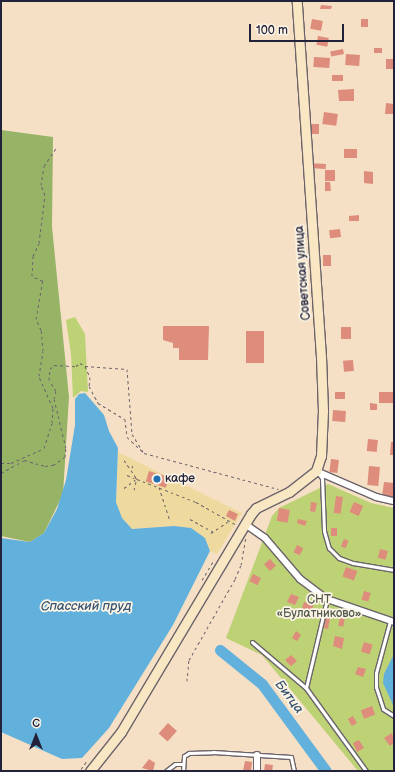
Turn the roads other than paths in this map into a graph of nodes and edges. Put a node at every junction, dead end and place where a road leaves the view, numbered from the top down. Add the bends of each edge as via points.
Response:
1 (298, 1) edge
2 (316, 471) junction
3 (394, 501) edge
4 (245, 524) junction
5 (394, 570) edge
6 (327, 599) junction
7 (392, 621) edge
8 (252, 642) dead end
9 (306, 688) junction
10 (394, 716) edge
11 (257, 755) junction
12 (183, 764) junction
13 (90, 771) edge
14 (166, 771) edge
15 (184, 771) edge
16 (257, 771) edge
17 (294, 771) edge
18 (366, 771) edge

1 - 2 street, Советская улица via 321,357 322,440
2 - 3 street via 376,497
2 - 4 street via 289,492 256,508
2 - 5 lane via 322,478 324,530 329,548 339,558 353,563
4 - 6 street via 265,538 300,579
4 - 13 street via 121,732
6 - 7 street
6 - 9 lane
7 - 10 lane via 376,673 376,687 383,709
8 - 9 lane
9 - 18 lane
11 - 12 lane via 189,753 184,756
11 - 16 street
11 - 17 lane via 291,757
12 - 14 lane via 175,764
12 - 15 lane

